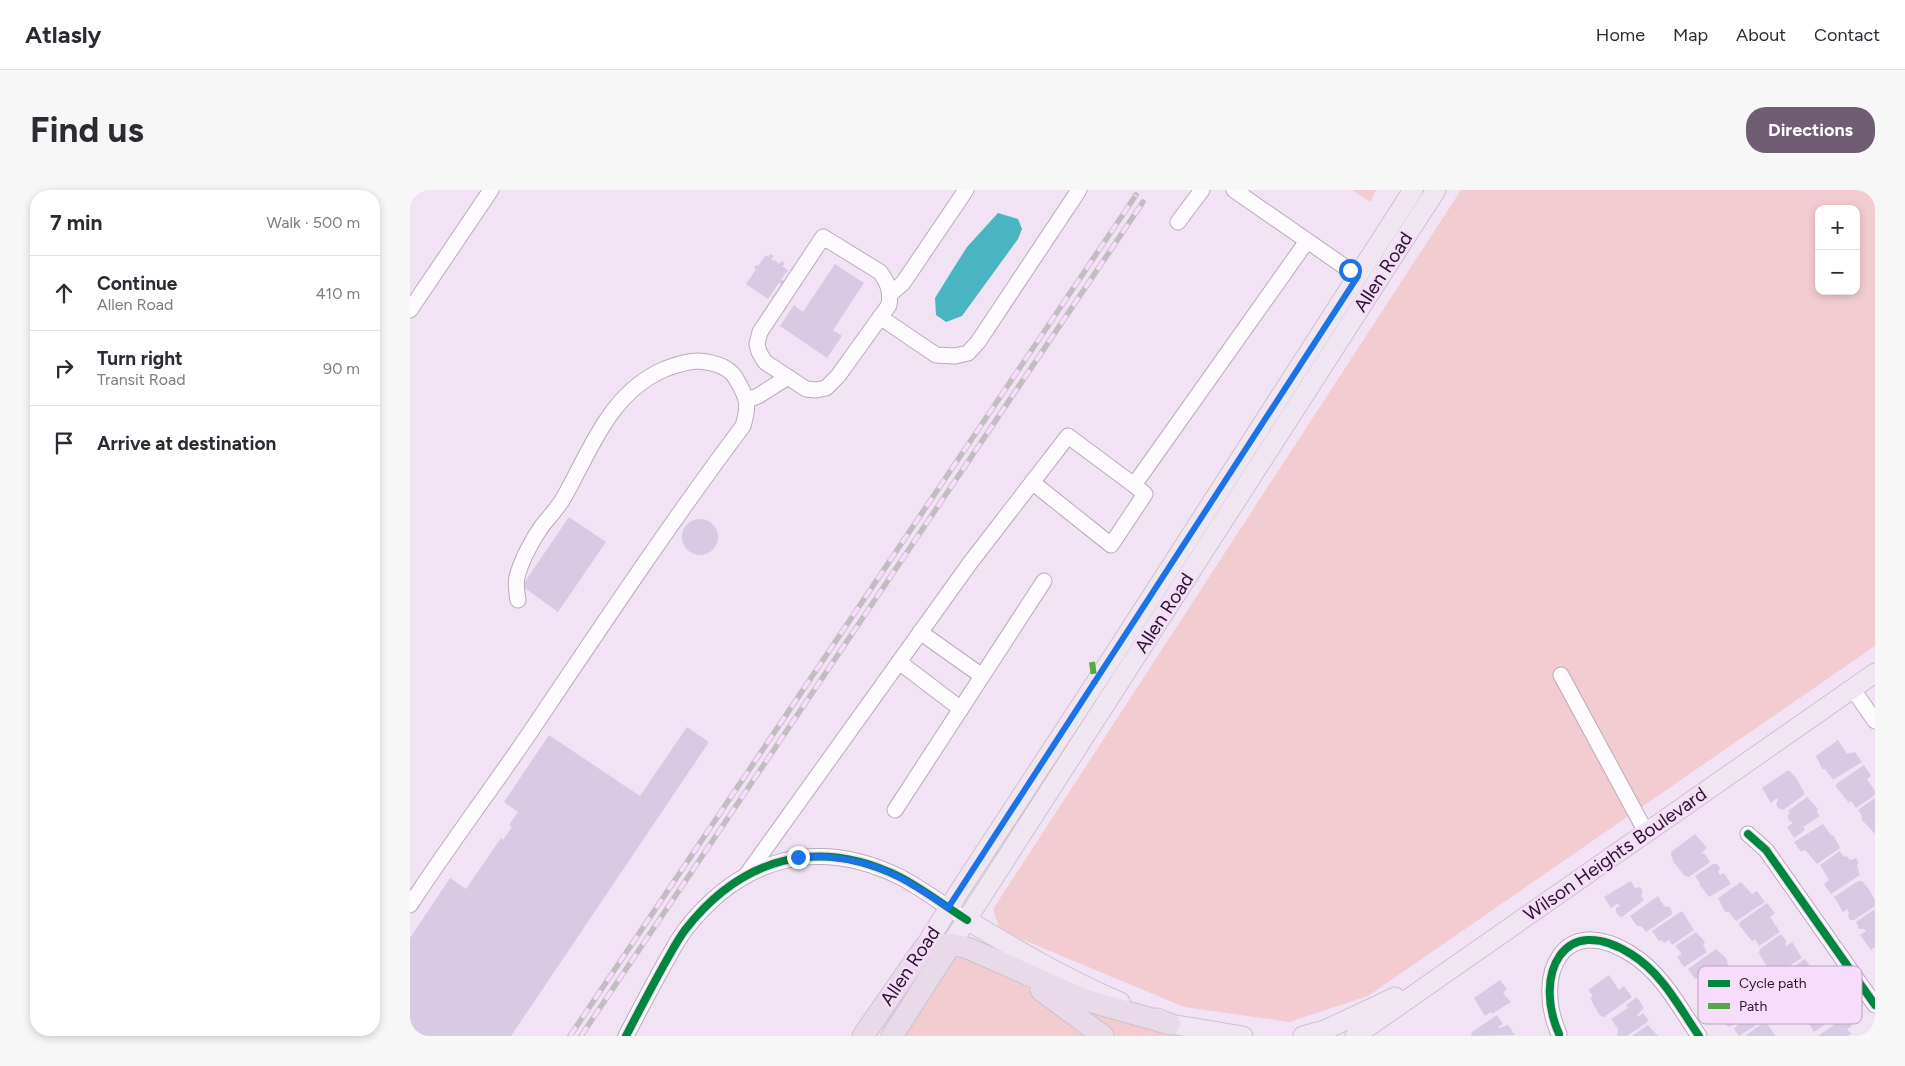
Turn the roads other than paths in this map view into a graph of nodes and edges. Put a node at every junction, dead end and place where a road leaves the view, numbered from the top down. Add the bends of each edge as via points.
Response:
1 (491, 190) edge
2 (966, 190) edge
3 (1079, 190) edge
4 (1202, 190) edge
5 (1234, 190) edge
6 (1413, 190) edge
7 (1436, 190) edge
8 (1178, 222) dead end
9 (1307, 241) junction
10 (1358, 276) junction
11 (890, 294) junction
12 (410, 310) edge
13 (880, 317) junction
14 (788, 377) junction
15 (747, 400) junction
16 (1032, 482) junction
17 (1134, 485) junction
18 (1044, 581) dead end
19 (518, 600) dead end
20 (920, 632) junction
21 (899, 662) junction
22 (1875, 673) edge
23 (1561, 675) dead end
24 (982, 676) junction
25 (1852, 688) junction
26 (961, 708) junction
27 (1875, 722) edge
28 (895, 810) dead end
29 (1646, 832) junction
30 (1748, 834) dead end
31 (747, 874) junction
32 (410, 905) edge
33 (948, 908) junction
34 (967, 920) junction
35 (951, 944) junction
36 (924, 948) junction
37 (1009, 966) junction
38 (1848, 966) edge
39 (1441, 976) junction
40 (1862, 987) edge
41 (1875, 1005) edge
42 (1170, 1024) junction
43 (1559, 1034) dead end
44 (626, 1036) edge
45 (863, 1036) edge
46 (892, 1036) edge
47 (1103, 1036) edge
48 (1243, 1036) edge
49 (1303, 1036) edge
50 (1355, 1036) edge
51 (1699, 1036) edge

1 - 12 street
2 - 11 street via 903,283
3 - 13 street via 968,353 936,356
4 - 8 street
5 - 9 street
6 - 10 main road, Allen Road
7 - 34 main road, Allen Road
9 - 10 street
9 - 17 street
10 - 33 main road, Allen Road
11 - 13 street via 890,305
11 - 14 street via 887,281 880,272 823,237 760,332 757,344 765,362
13 - 14 street via 826,388 806,389
14 - 15 street
15 - 19 street via 731,372 713,362 677,364 649,376 632,388 609,415 562,501 540,528 517,578
15 - 32 street via 743,426 688,498
16 - 17 street via 1068,436
16 - 17 street via 1110,545 1145,494
16 - 20 street
18 - 24 street
20 - 21 street
20 - 24 street
21 - 26 street
21 - 31 street
22 - 25 main road, Wilson Heights Boulevard
23 - 29 street
24 - 26 street
25 - 27 street
25 - 29 main road, Wilson Heights Boulevard
26 - 28 street
29 - 39 main road, Wilson Heights Boulevard
30 - 38 street via 1766,850
31 - 33 street via 787,860 831,856 852,859 875,867 929,905
31 - 44 street via 719,894 684,931
33 - 34 street
33 - 36 main road, Allen Road
34 - 35 main road, Allen Road
34 - 42 main road via 1079,984
35 - 36 highway
35 - 37 highway
35 - 46 highway, Allen Road
36 - 45 highway, Allen Road
37 - 42 highway via 1085,1000
37 - 47 highway
39 - 49 main road via 1325,1030
39 - 50 main road, Wilson Heights Boulevard
40 - 41 street
42 - 48 main road
43 - 51 street via 1552,1008 1550,976 1555,961 1571,945 1598,940 1616,946 1643,962 1662,980

